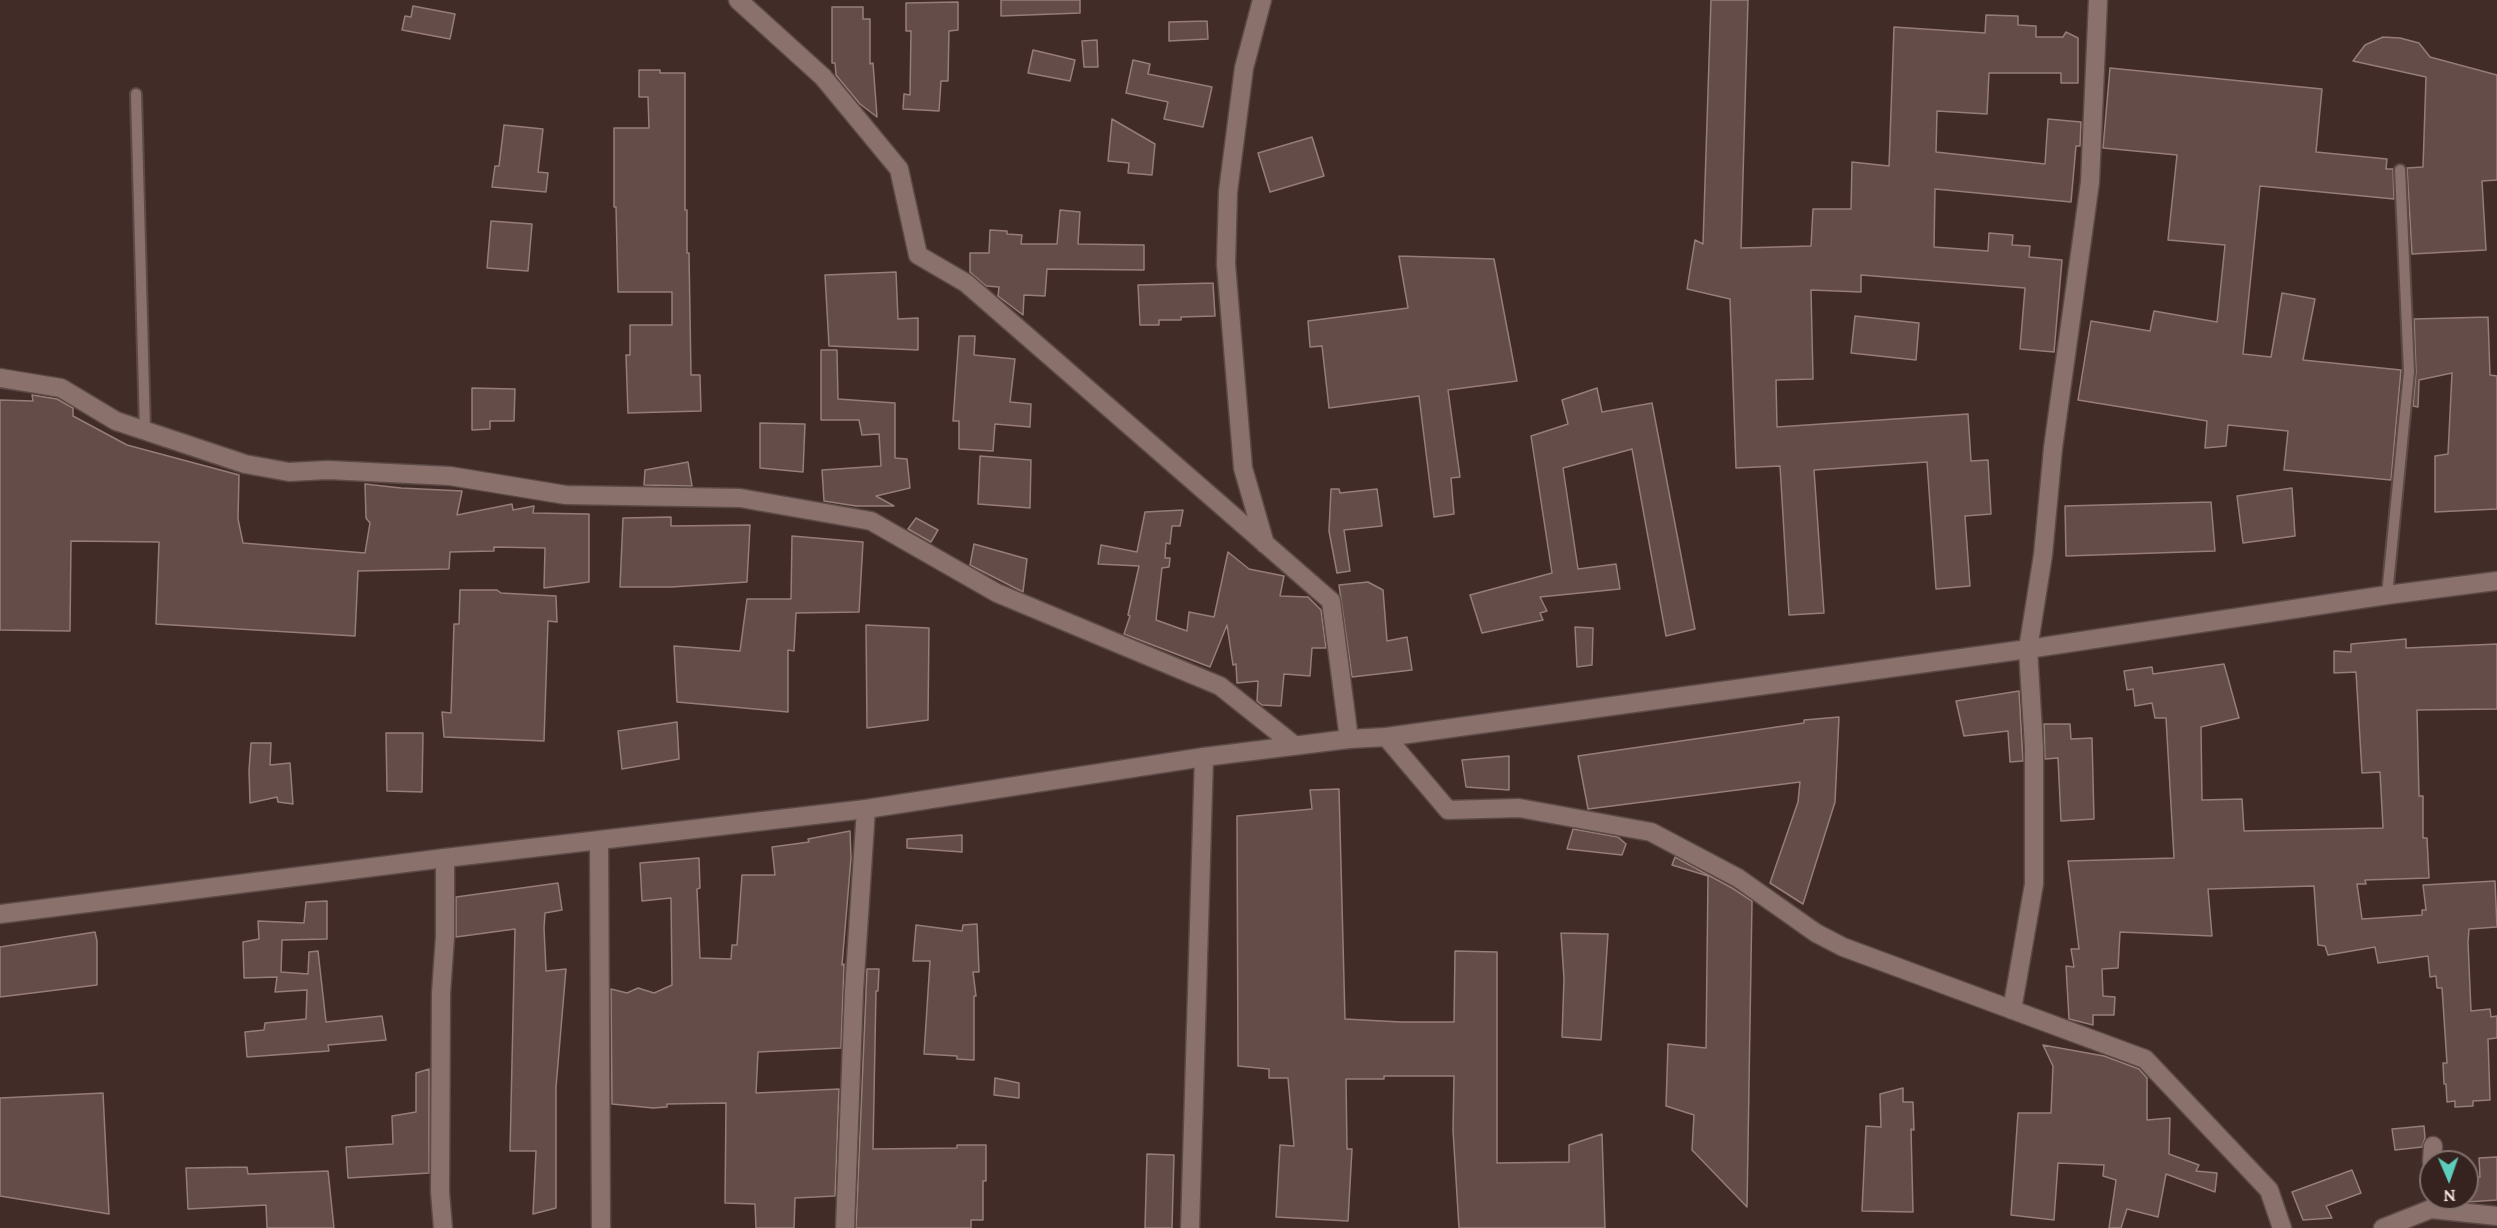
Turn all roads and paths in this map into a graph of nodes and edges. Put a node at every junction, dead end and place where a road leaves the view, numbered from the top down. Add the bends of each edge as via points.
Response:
1 (738, 0) edge
2 (1262, 0) edge
3 (2098, 0) edge
4 (136, 94) dead end
5 (2400, 170) dead end
6 (0, 378) edge
7 (145, 430) junction
8 (1265, 544) junction
9 (2497, 581) edge
10 (2387, 595) junction
11 (2028, 649) junction
12 (1386, 737) junction
13 (1349, 739) junction
14 (1294, 745) junction
15 (1203, 757) junction
16 (866, 809) junction
17 (599, 841) junction
18 (445, 858) junction
19 (0, 914) edge
20 (2012, 1010) junction
21 (2419, 1209) edge
22 (2458, 1210) edge
23 (2497, 1216) edge
24 (443, 1228) edge
25 (601, 1228) edge
26 (845, 1228) edge
27 (1190, 1228) edge
28 (2282, 1228) edge
29 (2383, 1228) edge

1 - 8 street via 823,76 899,169 918,255 966,284
2 - 8 street via 1244,68 1228,192 1226,264 1243,468
3 - 11 street via 2090,182
4 - 7 lane
5 - 10 lane via 2409,372
6 - 7 street via 61,388 116,421
7 - 14 street via 245,464 289,472 450,476 566,495 740,498 871,521 997,593 1220,686
8 - 13 street via 1330,601
9 - 10 street
10 - 11 street
11 - 12 street
11 - 20 street via 2034,748 2034,884
12 - 13 street
12 - 20 street via 1448,810 1519,808 1651,832 1738,878 1843,948
13 - 14 street
14 - 15 street
15 - 16 street
15 - 27 street
16 - 17 street
16 - 26 street via 853,1002
17 - 18 street
17 - 25 street
18 - 19 street
18 - 24 street via 441,993
20 - 28 street via 2145,1059 2269,1190
21 - 29 street
22 - 23 street

